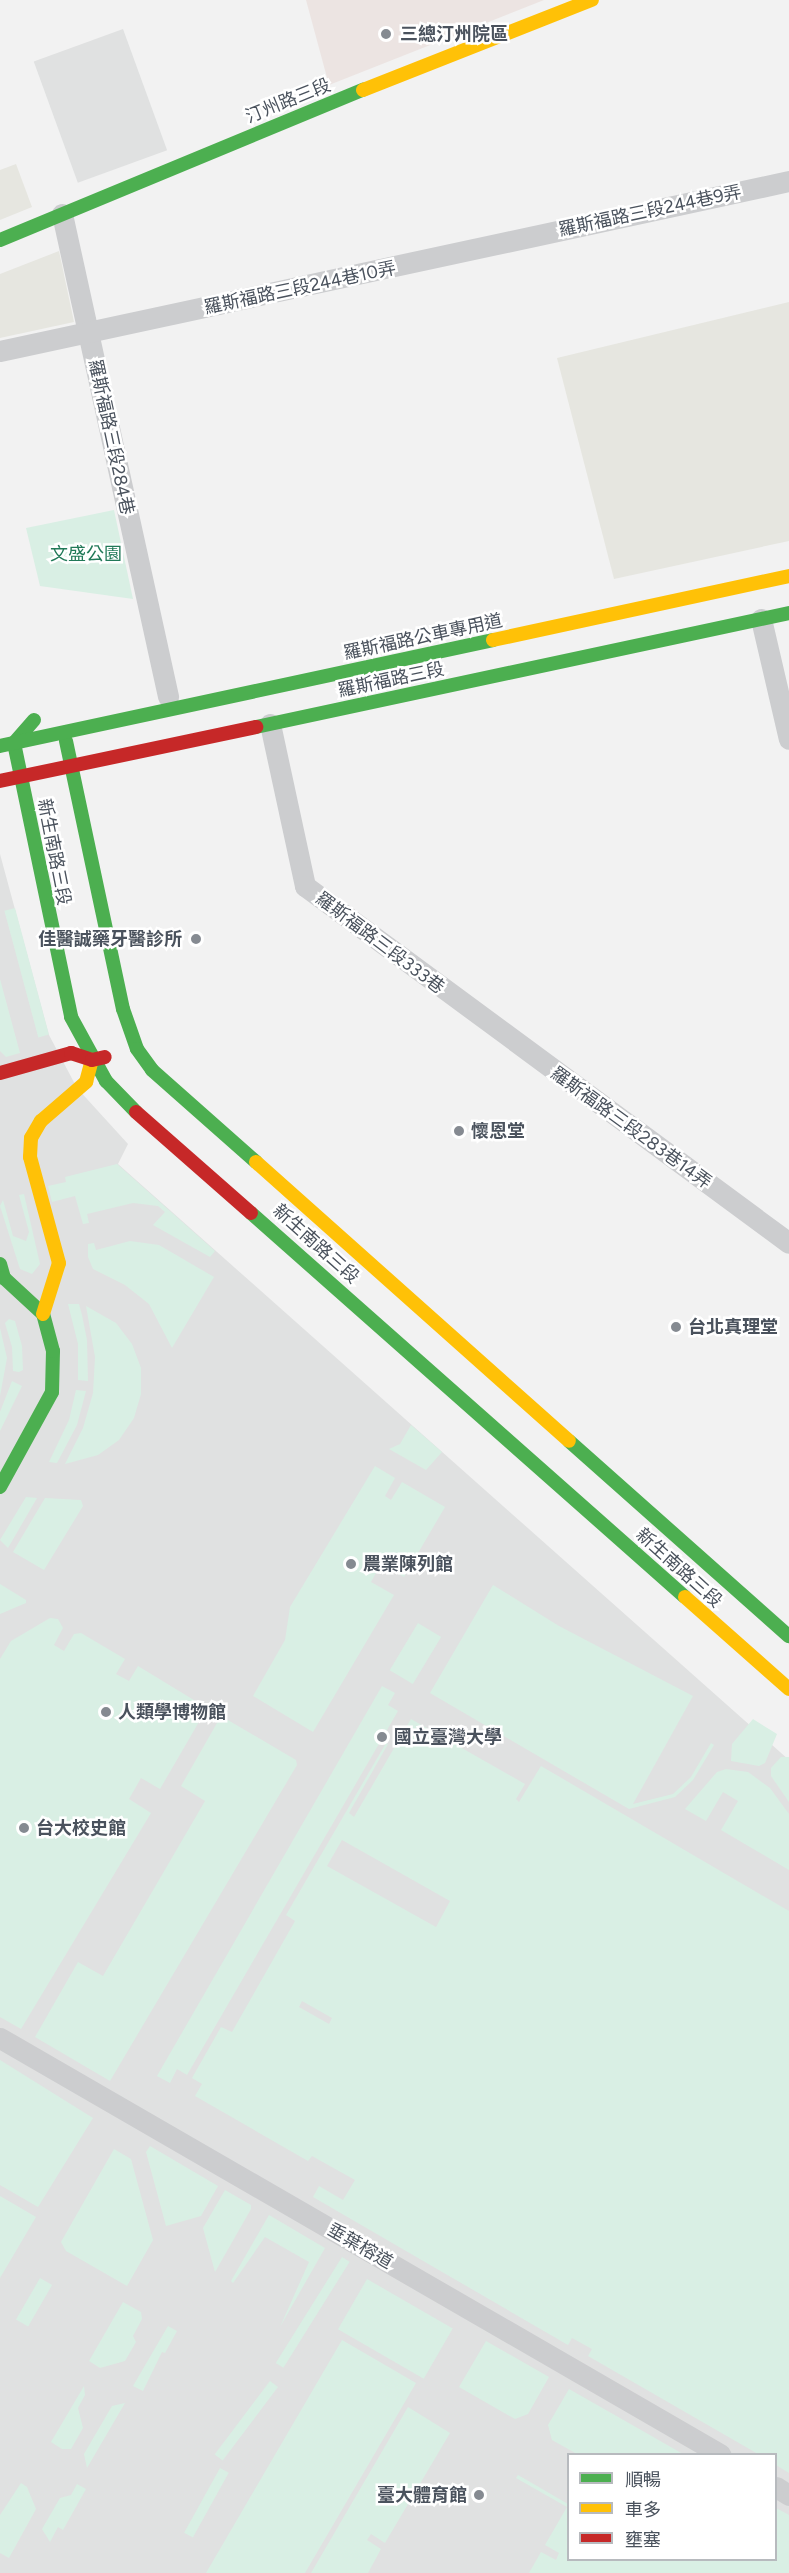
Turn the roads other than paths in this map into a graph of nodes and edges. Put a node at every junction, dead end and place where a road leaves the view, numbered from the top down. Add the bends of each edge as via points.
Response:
1 (592, 0) edge
2 (789, 181) edge
3 (62, 214) junction
4 (0, 240) edge
5 (511, 242) joint
6 (88, 333) junction
7 (0, 351) edge
8 (789, 563) edge
9 (789, 576) edge
10 (789, 590) edge
11 (789, 613) edge
12 (761, 619) junction
13 (168, 696) junction
14 (125, 704) dead end
15 (40, 719) junction
16 (270, 724) junction
17 (11, 726) dead end
18 (789, 739) edge
19 (65, 740) junction
20 (0, 746) edge
21 (16, 750) junction
22 (0, 759) edge
23 (69, 767) junction
24 (21, 777) junction
25 (0, 780) edge
26 (474, 1011) joint
27 (126, 1051) junction
28 (92, 1060) junction
29 (0, 1073) edge
30 (789, 1244) edge
31 (0, 1264) edge
32 (43, 1314) junction
33 (0, 1487) edge
34 (789, 1636) edge
35 (789, 1689) edge
36 (0, 2038) edge
37 (718, 2453) edge

1 - 3 main road, 汀州路三段
2 - 5 street, 羅斯福路三段244巷9弄
3 - 4 main road, 汀州路三段
3 - 6 street, 羅斯福路三段284巷
5 - 6 street, 羅斯福路三段244巷10弄
6 - 7 street, 羅斯福路三段244巷10弄
6 - 13 street, 羅斯福路三段284巷
8 - 13 main road, 羅斯福路三段
9 - 19 main road, 羅斯福路公車專用道
10 - 19 main road, 羅斯福路公車專用道
11 - 12 main road, 羅斯福路三段
12 - 16 main road, 羅斯福路三段
12 - 18 street
13 - 14 main road, 羅斯福路三段
15 - 17 main road
15 - 19 main road
15 - 21 main road
16 - 23 main road, 羅斯福路三段
16 - 26 street, 羅斯福路三段333巷 via 305,886
19 - 21 main road
19 - 23 main road, 新生南路三段
19 - 24 main road
20 - 21 main road
21 - 22 main road
21 - 24 main road, 新生南路三段
23 - 24 main road, 羅斯福路三段
23 - 27 main road, 新生南路三段
24 - 25 main road, 羅斯福路三段
24 - 28 main road, 新生南路三段 via 63,986 71,1017
26 - 30 street, 羅斯福路三段283巷14弄
27 - 28 main road
27 - 34 main road, 新生南路三段
28 - 29 main road via 71,1053
28 - 32 main road via 86,1082 41,1121 31,1138 30,1157 59,1263
28 - 35 main road, 新生南路三段 via 120,1098
31 - 32 main road via 4,1278
32 - 33 main road via 53,1351 52,1392
36 - 37 street, 垂葉榕道

